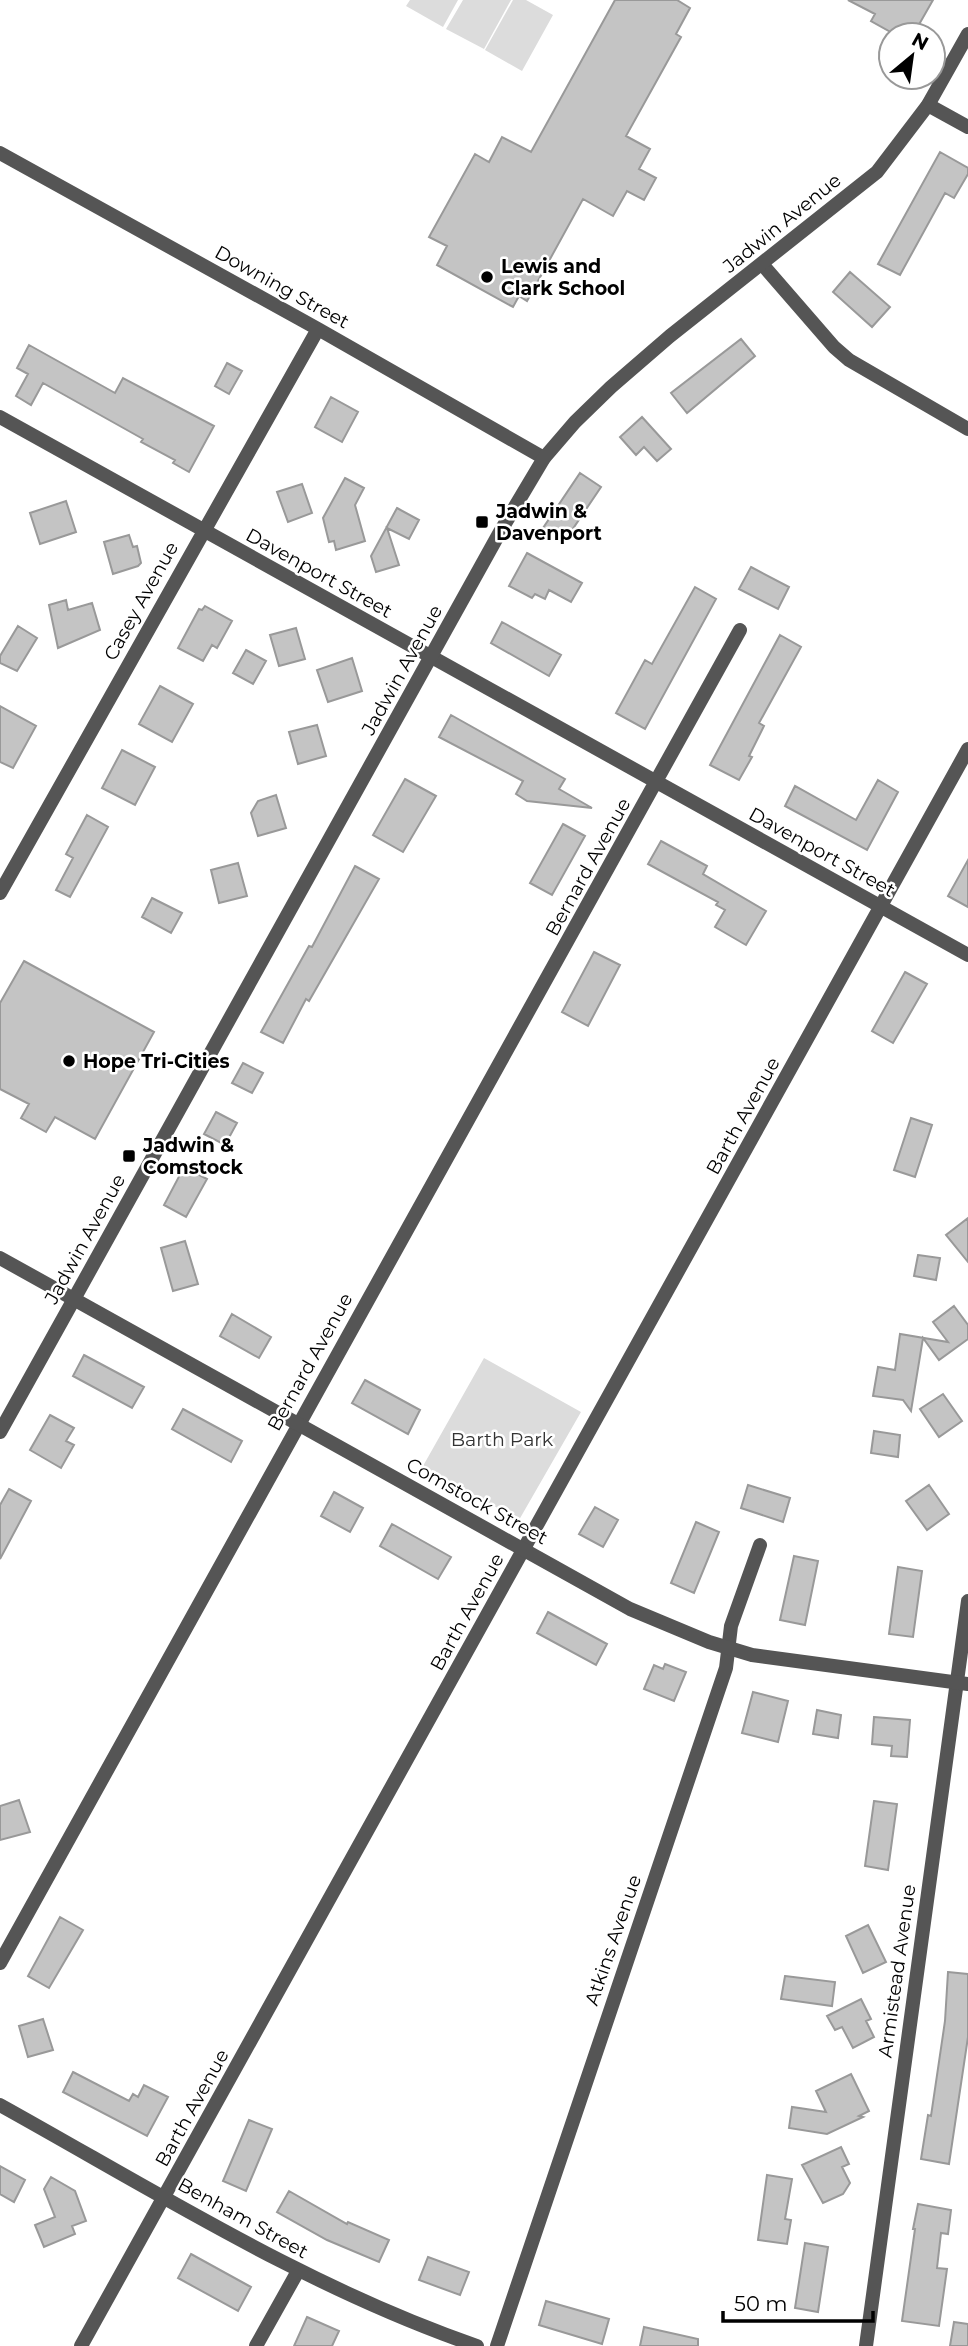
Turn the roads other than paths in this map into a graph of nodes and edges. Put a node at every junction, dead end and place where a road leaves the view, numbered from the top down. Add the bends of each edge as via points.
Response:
1 (968, 34) edge
2 (929, 105) junction
3 (968, 127) edge
4 (0, 153) edge
5 (762, 264) junction
6 (318, 329) junction
7 (0, 417) edge
8 (968, 429) edge
9 (544, 458) junction
10 (202, 531) junction
11 (740, 630) dead end
12 (431, 657) junction
13 (968, 750) edge
14 (657, 782) junction
15 (0, 893) edge
16 (881, 907) junction
17 (968, 956) edge
18 (0, 1258) edge
19 (74, 1299) junction
20 (298, 1424) junction
21 (0, 1432) edge
22 (760, 1545) dead end
23 (524, 1549) junction
24 (968, 1601) edge
25 (729, 1648) junction
26 (962, 1684) edge
27 (0, 1963) edge
28 (0, 2105) edge
29 (165, 2197) junction
30 (298, 2271) junction
31 (81, 2346) edge
32 (256, 2346) edge
33 (477, 2346) edge
34 (497, 2346) edge
35 (866, 2346) edge

1 - 2 street, Jadwin Avenue
2 - 3 street
2 - 5 street, Jadwin Avenue via 877,172
4 - 6 street, Downing Street
5 - 8 street via 849,360
5 - 9 street, Jadwin Avenue via 611,387
6 - 9 street, Downing Street
6 - 10 street, Casey Avenue
7 - 10 street, Davenport Street
9 - 12 street, Jadwin Avenue
10 - 12 street, Davenport Street
10 - 15 street, Casey Avenue
11 - 14 street
12 - 14 street, Davenport Street
12 - 19 street, Jadwin Avenue
13 - 16 street, Barth Avenue
14 - 16 street, Davenport Street
14 - 20 street, Bernard Avenue
16 - 17 street, Davenport Street
16 - 23 street, Barth Avenue
18 - 19 street, Comstock Street
19 - 20 street, Comstock Street
19 - 21 street, Jadwin Avenue
20 - 23 street, Comstock Street
20 - 27 street, Bernard Avenue
22 - 25 street, Atkins Avenue via 731,1626
23 - 25 street, Comstock Street via 630,1609
23 - 29 street, Barth Avenue
24 - 26 street, Armistead Avenue
25 - 26 street, Comstock Street
25 - 34 street, Atkins Avenue
26 - 35 street, Armistead Avenue
28 - 29 street, Benham Street
29 - 30 street, Benham Street
29 - 31 street, Barth Avenue
30 - 32 street
30 - 33 street, Benham Street

